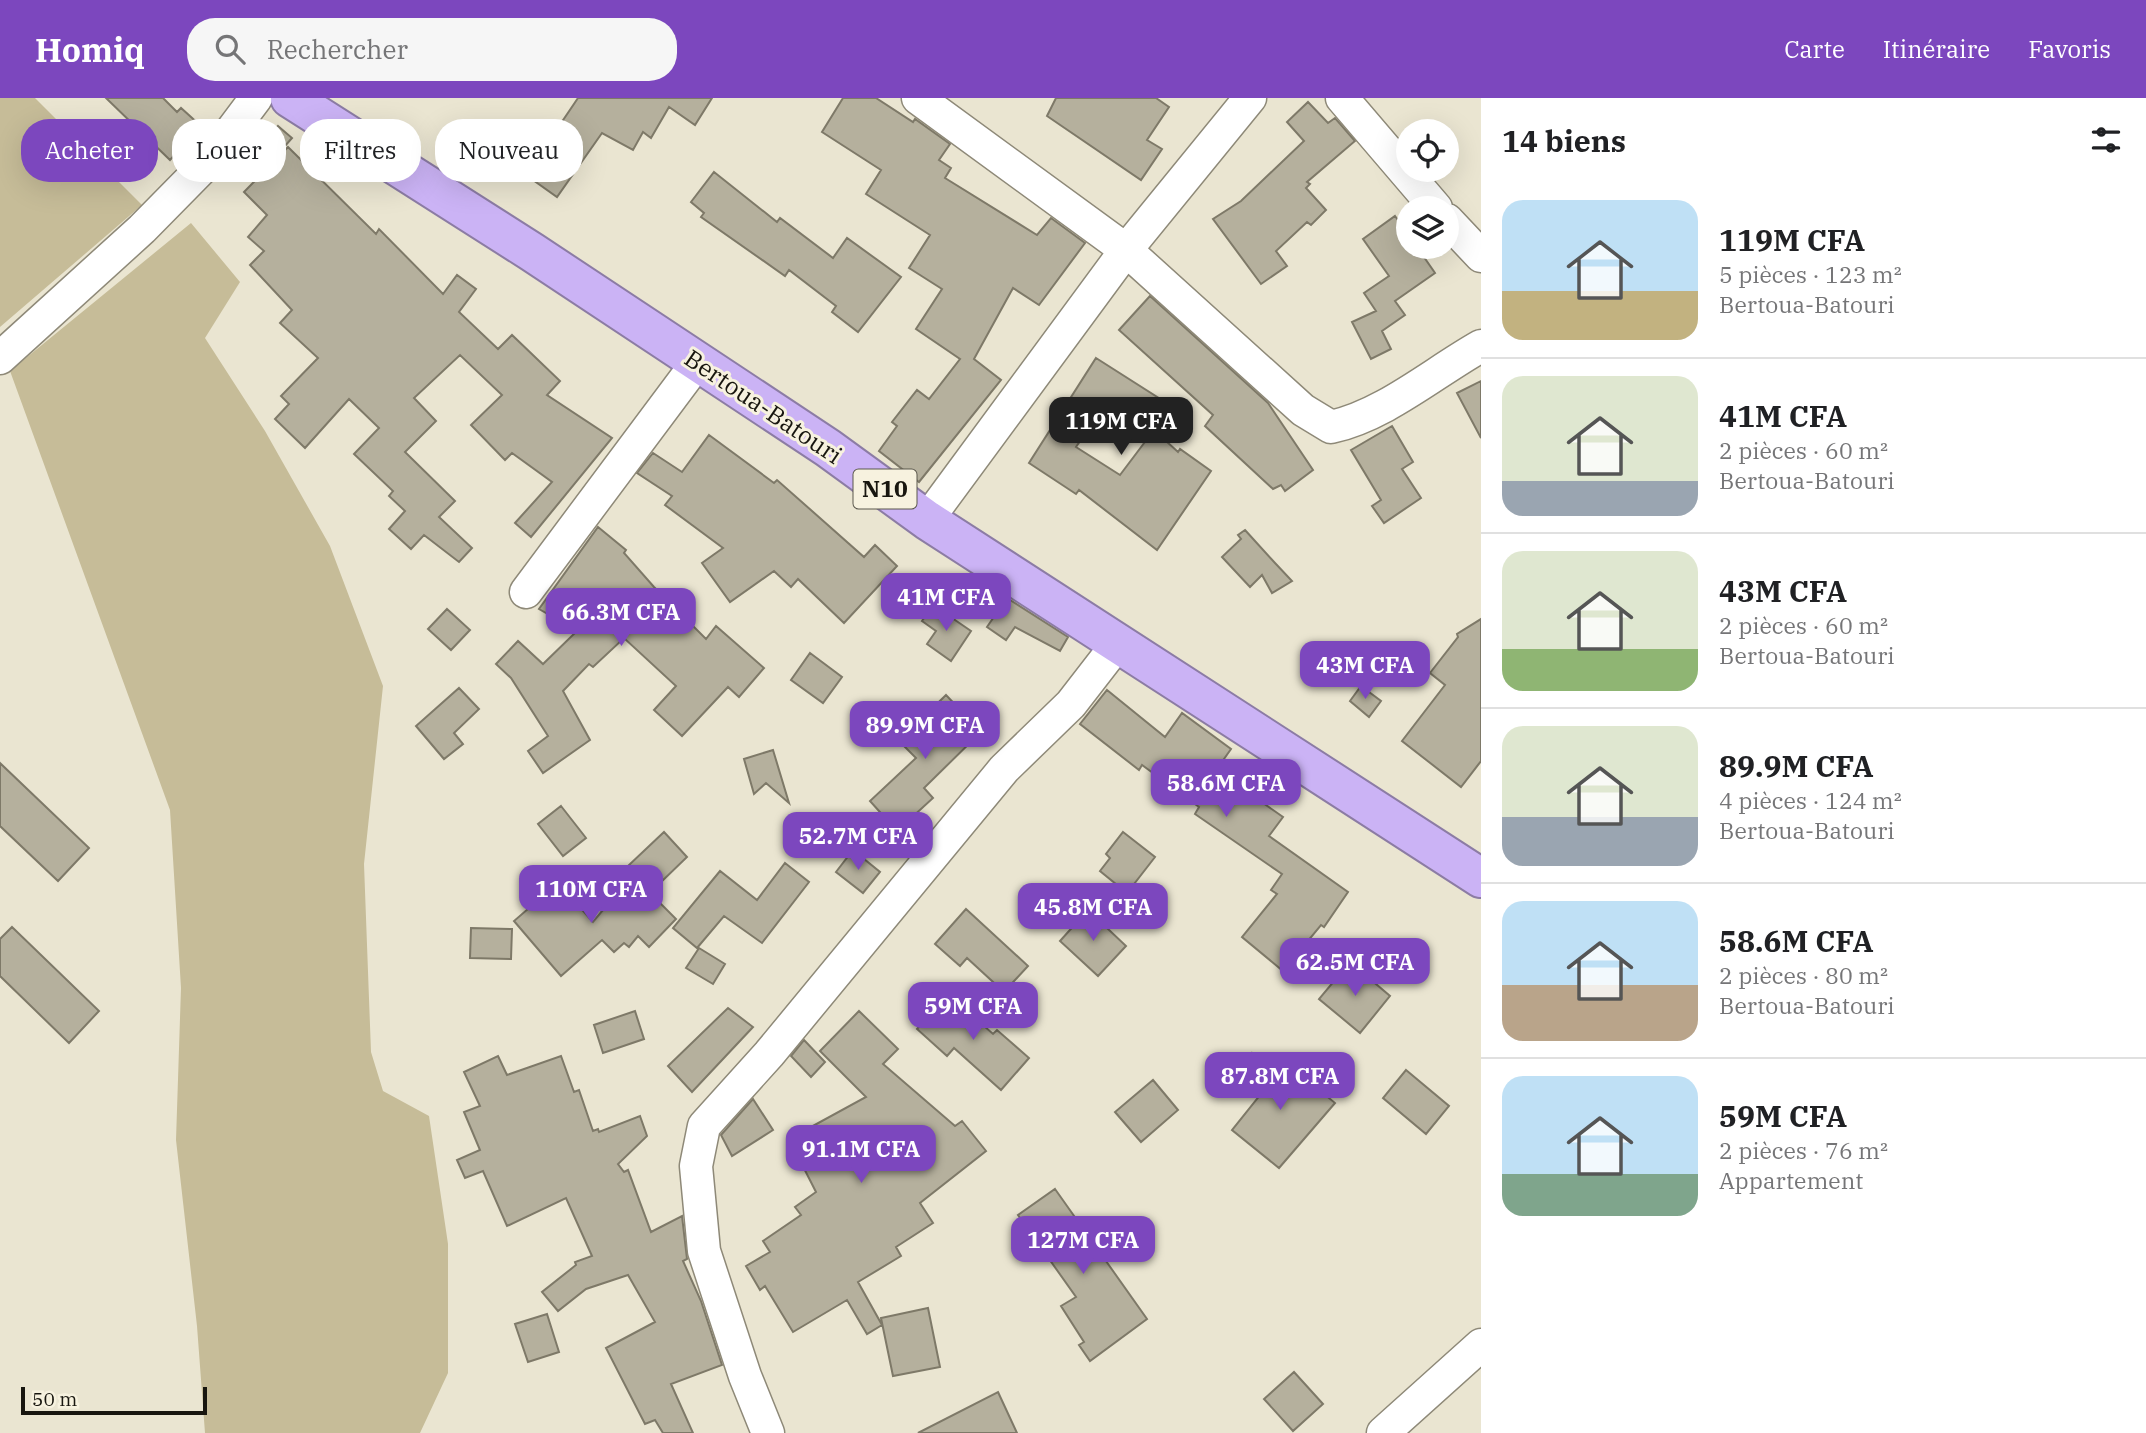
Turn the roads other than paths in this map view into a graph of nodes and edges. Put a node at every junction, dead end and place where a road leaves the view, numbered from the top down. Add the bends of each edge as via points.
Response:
1 (256, 98) edge
2 (290, 98) edge
3 (918, 98) edge
4 (1251, 98) edge
5 (1342, 98) edge
6 (1426, 196) edge
7 (1459, 233) edge
8 (1126, 250) junction
9 (1481, 256) edge
10 (1481, 346) edge
11 (0, 358) edge
12 (696, 363) junction
13 (927, 520) junction
14 (526, 592) dead end
15 (1119, 642) junction
16 (1481, 878) edge
17 (1481, 1345) edge
18 (768, 1433) edge
19 (1383, 1433) edge

1 - 11 street via 208,162
2 - 12 highway, Bertoua-Batouri / N10 via 533,252
3 - 8 street
4 - 8 street
5 - 6 street
7 - 9 street
8 - 10 street via 1304,411 1331,427 1378,409
8 - 13 street
12 - 13 highway, Bertoua-Batouri / N10 via 828,448
12 - 14 street
13 - 15 highway, Bertoua-Batouri / N10
15 - 16 highway, Bertoua-Batouri / N10
15 - 18 street via 1071,705 1004,769 704,1126 696,1166 704,1251
17 - 19 street

